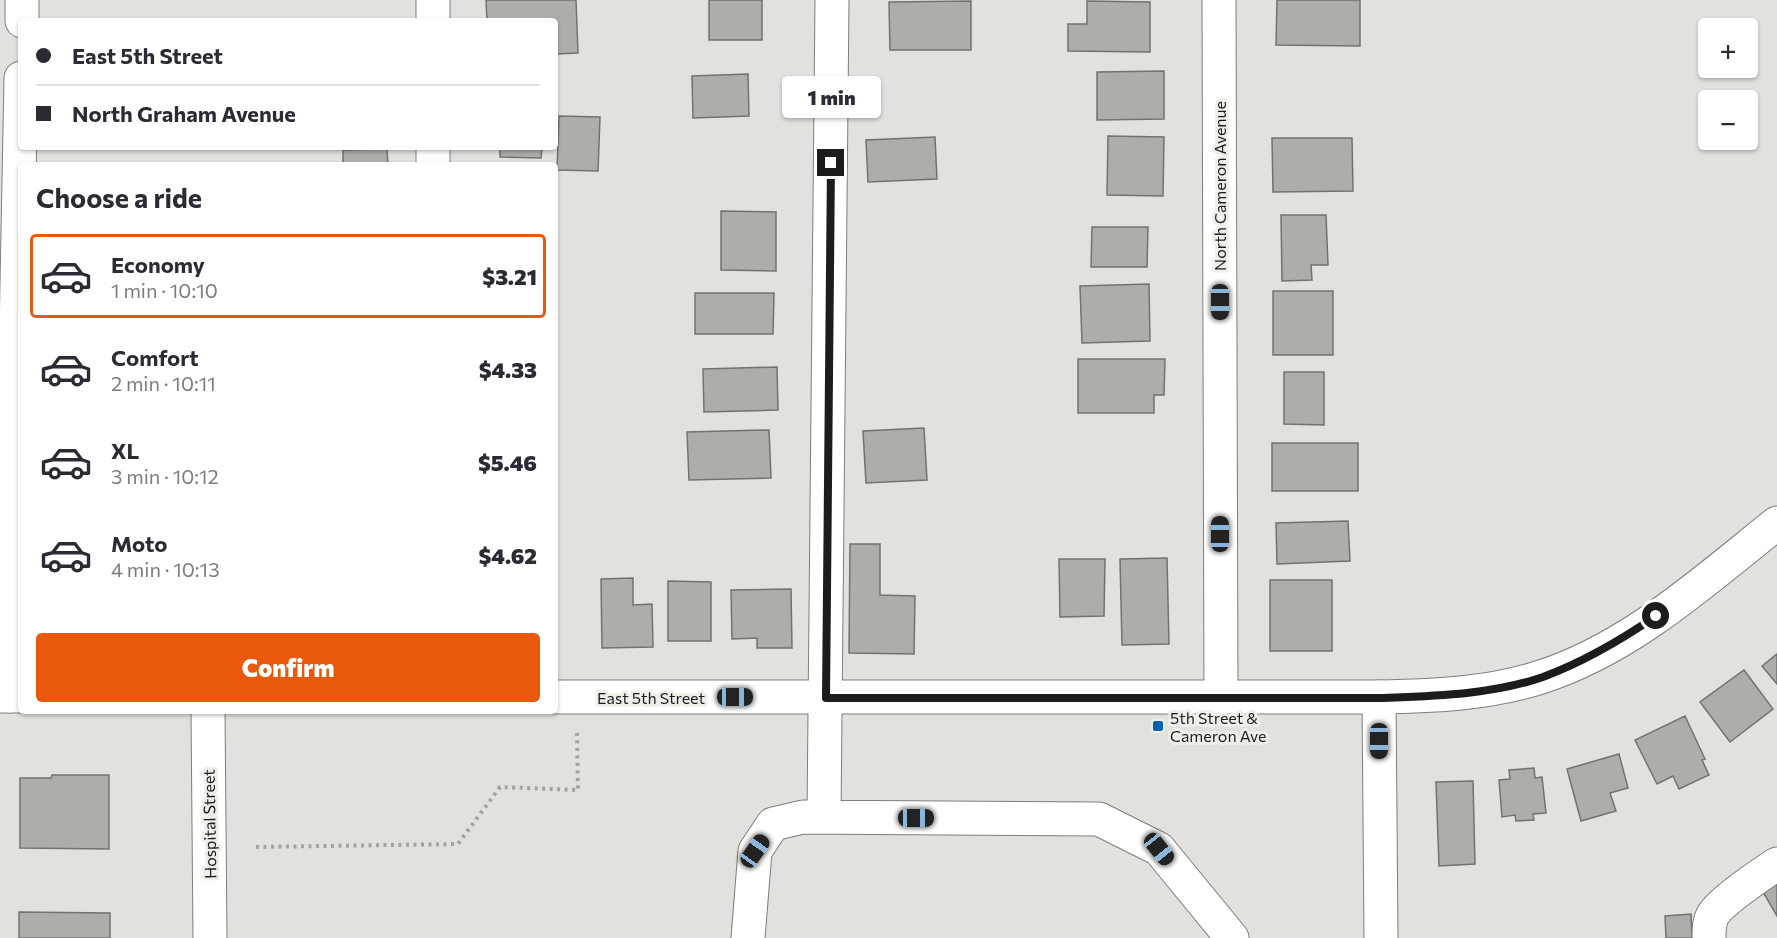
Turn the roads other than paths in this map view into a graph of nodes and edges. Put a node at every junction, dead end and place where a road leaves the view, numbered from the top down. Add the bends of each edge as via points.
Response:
1 (22, 0) edge
2 (433, 0) edge
3 (832, 0) edge
4 (1219, 0) edge
5 (22, 18) edge
6 (433, 18) edge
7 (18, 247) edge
8 (1777, 523) edge
9 (10, 696) edge
10 (566, 697) edge
11 (1221, 697) junction
12 (826, 698) junction
13 (1379, 698) junction
14 (208, 714) edge
15 (824, 818) junction
16 (1777, 864) edge
17 (210, 938) edge
18 (748, 938) edge
19 (1232, 938) edge
20 (1381, 938) edge
21 (1709, 938) edge

1 - 5 street
2 - 6 street
3 - 12 street
4 - 11 street, North Cameron Avenue
7 - 9 street
8 - 13 street, East 5th Street via 1673,606 1580,661 1503,687
10 - 12 street, East 5th Street
11 - 12 street, East 5th Street
11 - 13 street, East 5th Street
12 - 15 street
13 - 20 street
14 - 17 street, Hospital Street
15 - 18 street via 803,817 773,824 755,851
15 - 19 street via 1099,819 1159,849
16 - 21 street via 1714,912

